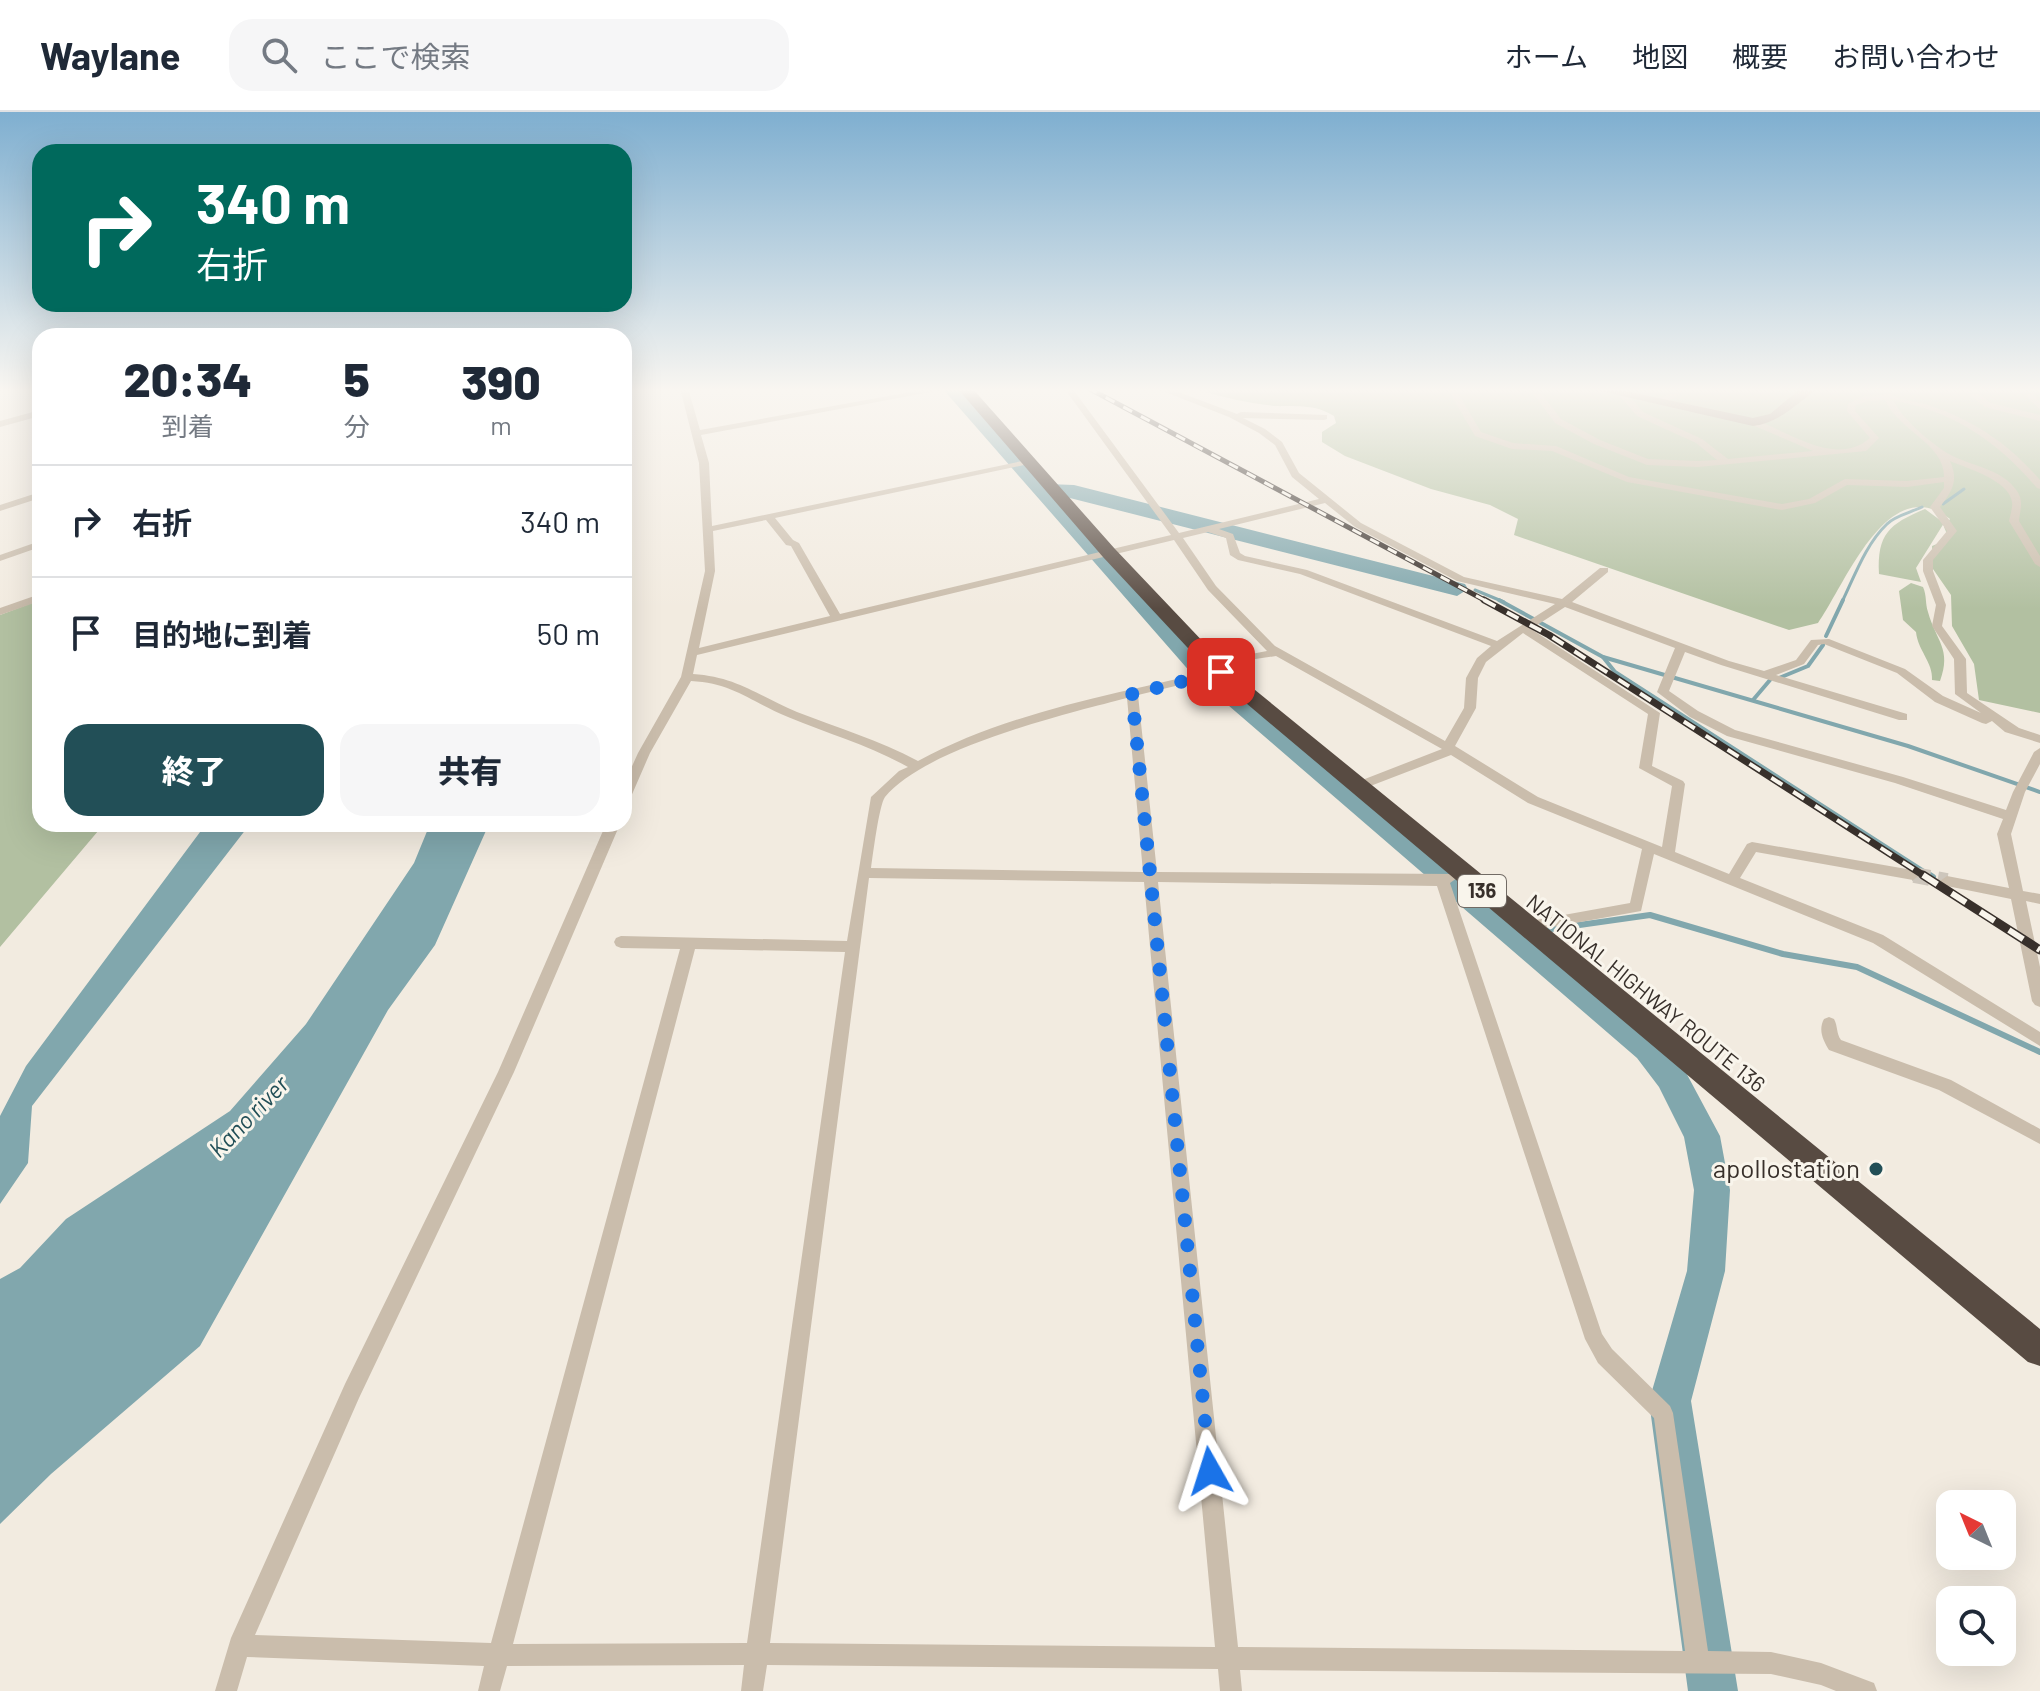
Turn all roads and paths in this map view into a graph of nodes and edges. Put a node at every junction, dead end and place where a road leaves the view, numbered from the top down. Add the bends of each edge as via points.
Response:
1 (1029, 461) edge
2 (702, 462) edge
3 (1026, 462) edge
4 (1121, 462) edge
5 (1288, 462) edge
6 (1586, 462) edge
7 (1656, 462) edge
8 (1717, 462) edge
9 (1946, 462) edge
10 (1961, 462) edge
11 (2019, 462) edge
12 (1947, 479) junction
13 (2040, 486) edge
14 (32, 498) edge
15 (1327, 500) junction
16 (0, 508) edge
17 (768, 516) junction
18 (710, 529) junction
19 (1209, 529) junction
20 (1176, 537) junction
21 (32, 547) edge
22 (1109, 553) junction
23 (0, 558) edge
24 (2040, 564) edge
25 (1604, 570) dead end
26 (32, 600) edge
27 (1564, 603) junction
28 (0, 612) edge
29 (837, 619) junction
30 (1524, 629) junction
31 (1498, 645) junction
32 (1681, 648) junction
33 (695, 652) junction
34 (1278, 652) junction
35 (1217, 668) junction
36 (1763, 675) junction
37 (687, 677) junction
38 (1132, 694) junction
39 (1903, 717) dead end
40 (2015, 731) junction
41 (2040, 739) edge
42 (1450, 748) junction
43 (2040, 752) edge
44 (916, 766) junction
45 (632, 781) edge
46 (1356, 787) junction
47 (2009, 816) junction
48 (610, 832) edge
49 (1649, 847) junction
50 (1668, 854) junction
51 (863, 873) junction
52 (1913, 875) tunnel mouth
53 (1452, 878) junction
54 (1152, 879) junction
55 (1733, 879) junction
56 (1947, 881) tunnel mouth
57 (2016, 893) junction
58 (2040, 899) edge
59 (1525, 927) junction
60 (621, 942) dead end
61 (689, 944) junction
62 (853, 947) junction
63 (2040, 1001) edge
64 (1829, 1023) dead end
65 (2040, 1040) edge
66 (2040, 1137) edge
67 (2040, 1350) edge
68 (239, 1646) junction
69 (757, 1654) junction
70 (499, 1655) junction
71 (1228, 1658) junction
72 (1698, 1662) junction
73 (226, 1691) edge
74 (489, 1691) edge
75 (752, 1691) edge
76 (1231, 1691) edge
77 (1866, 1691) edge

1 - 22 highway, NATIONAL HIGHWAY ROUTE 136 / 136
2 - 18 street
3 - 17 street
4 - 20 street
5 - 15 street via 1295,475
6 - 12 street via 1627,479 1782,507 1812,501 1845,482
7 - 8 street
9 - 12 street
10 - 24 street via 2000,479 2013,492 2014,521
11 - 13 street
12 - 40 street via 1949,488 1935,507 1952,531 1927,564 1941,600 1937,626 1960,659 1961,694
14 - 16 street
15 - 19 street
15 - 27 street via 1366,529 1461,579
17 - 18 street
17 - 29 street via 794,543
18 - 33 street via 710,571
19 - 20 street
19 - 31 street via 1230,536 1235,555 1242,558 1303,572
20 - 22 street
20 - 34 street via 1212,588
21 - 23 street
22 - 29 street
22 - 35 highway, NATIONAL HIGHWAY ROUTE 136 / 136
25 - 27 street
26 - 28 street
27 - 30 street
27 - 32 street
29 - 33 street
30 - 31 street
30 - 50 street via 1652,709 1645,768 1679,784
31 - 42 street via 1475,669 1470,708
32 - 36 street
32 - 47 street via 1663,692 1716,727
33 - 37 street
34 - 35 street
34 - 42 street
35 - 38 street
35 - 46 highway, NATIONAL HIGHWAY ROUTE 136 / 136
36 - 39 street
36 - 40 street via 1795,666 1815,642 1825,641 1896,669 1950,705
37 - 44 street via 735,683 796,716 872,741
37 - 45 street
38 - 44 street via 978,738
38 - 54 street
40 - 41 street
42 - 46 street
42 - 49 street via 1533,800
43 - 47 street
44 - 51 street via 877,797
46 - 53 highway, NATIONAL HIGHWAY ROUTE 136 / 136
47 - 57 street via 2004,834
48 - 68 street via 506,1072 352,1391
49 - 50 street
49 - 59 street via 1636,907
50 - 55 street
51 - 54 street
51 - 62 street
52 - 55 street via 1752,847
53 - 54 street
53 - 59 highway, NATIONAL HIGHWAY ROUTE 136 / 136
53 - 72 street via 1594,1339 1663,1413
54 - 71 street
55 - 65 street via 1878,939
56 - 57 street
57 - 58 street
57 - 63 street
59 - 67 highway, NATIONAL HIGHWAY ROUTE 136 / 136
60 - 61 street
61 - 62 street
61 - 70 street
62 - 69 street
64 - 66 street via 1835,1045 1945,1085
68 - 70 street
68 - 73 street
69 - 70 street
69 - 71 street
69 - 75 street
70 - 74 street
71 - 72 street
71 - 76 street
72 - 77 street via 1793,1666

